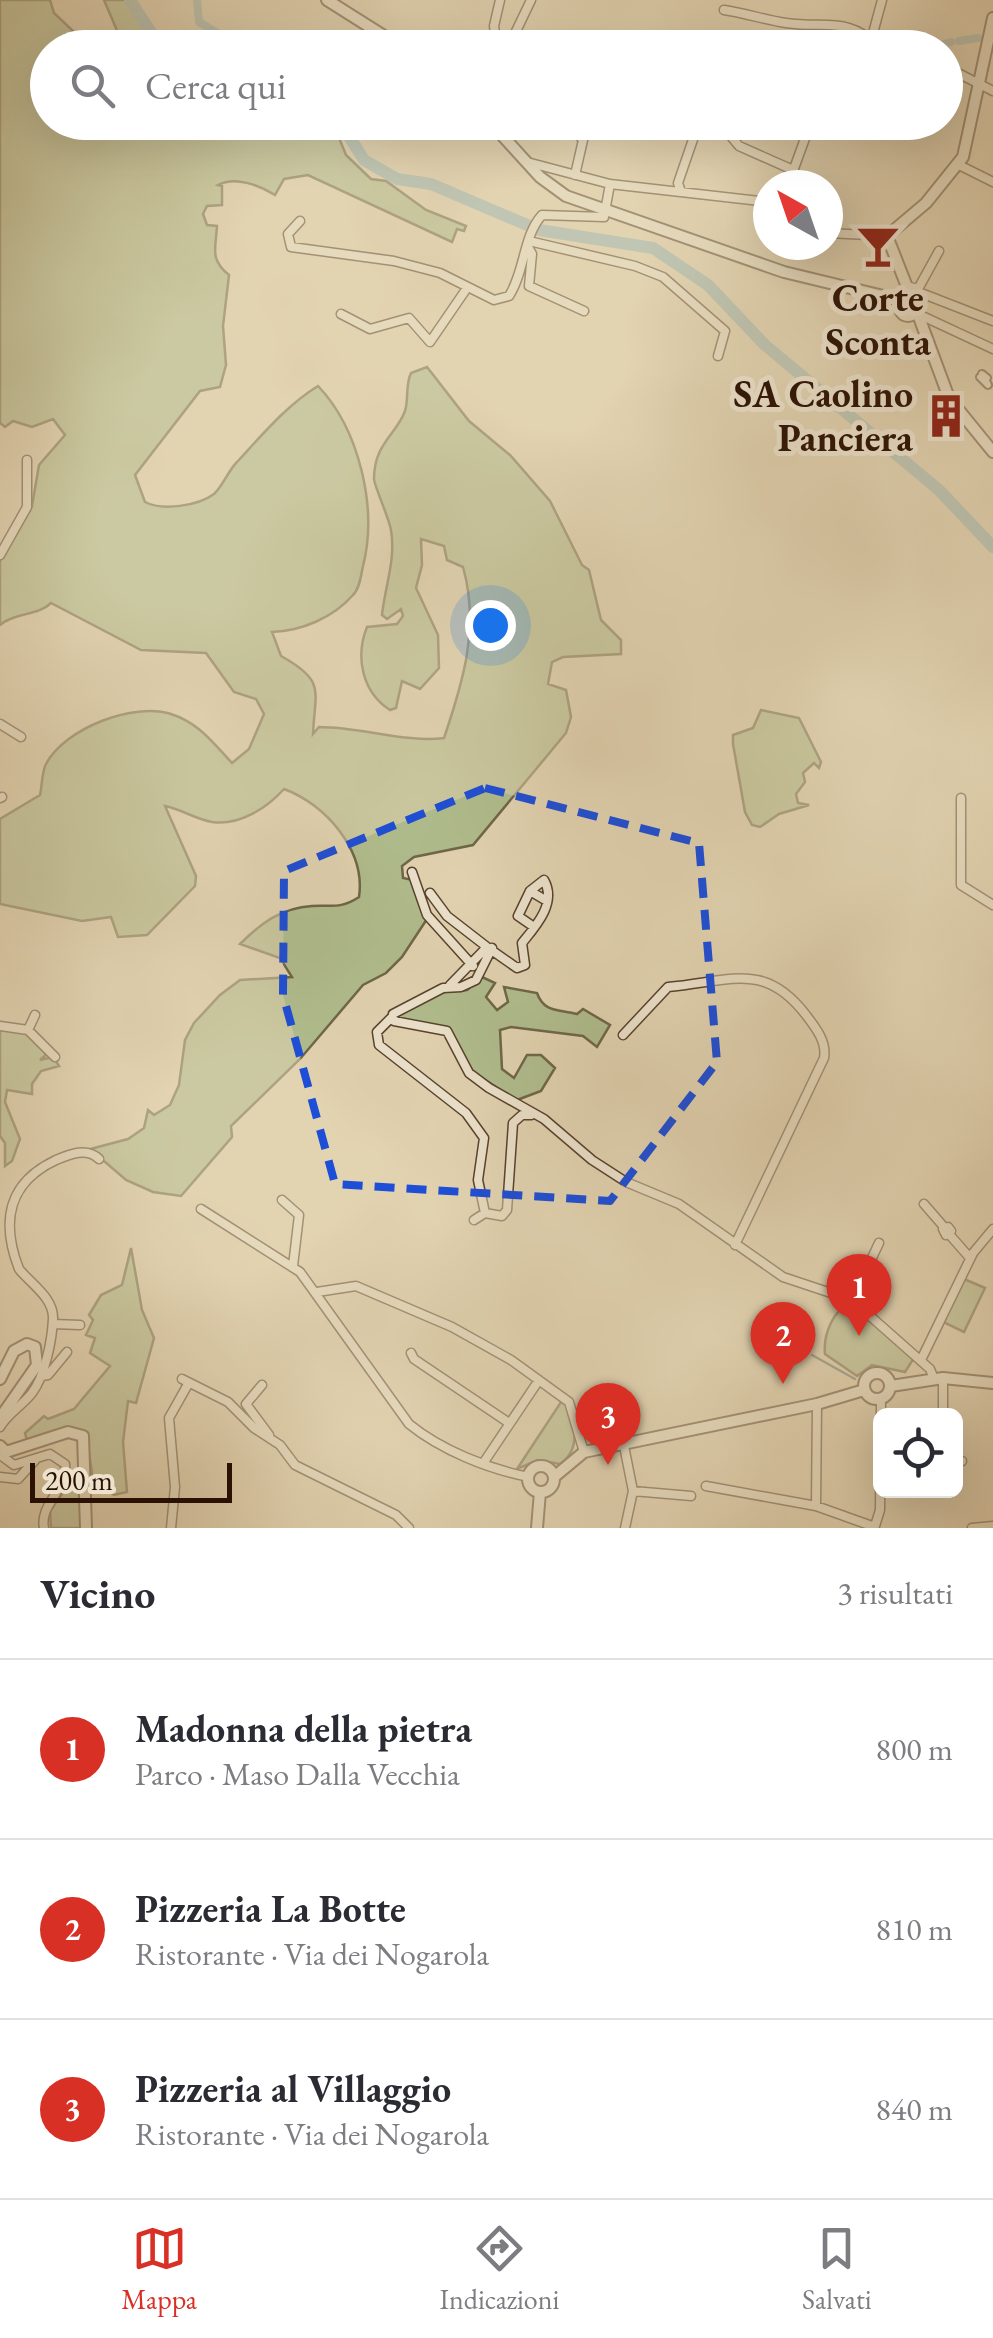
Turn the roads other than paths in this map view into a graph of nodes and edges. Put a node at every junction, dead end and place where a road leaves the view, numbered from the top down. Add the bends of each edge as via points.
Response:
1 (328, 0) edge
2 (500, 0) edge
3 (530, 0) edge
4 (882, 0) edge
5 (724, 10) dead end
6 (993, 18) edge
7 (375, 30) edge
8 (495, 30) edge
9 (516, 30) edge
10 (856, 30) edge
11 (874, 30) edge
12 (963, 77) edge
13 (978, 86) junction
14 (993, 91) edge
15 (506, 140) edge
16 (581, 140) edge
17 (693, 140) edge
18 (733, 140) edge
19 (805, 140) edge
20 (526, 162) junction
21 (958, 165) junction
22 (794, 170) joint
23 (575, 175) junction
24 (993, 182) edge
25 (610, 184) junction
26 (681, 192) junction
27 (753, 200) edge
28 (607, 212) junction
29 (300, 220) dead end
30 (843, 234) edge
31 (886, 236) junction
32 (529, 241) junction
33 (939, 251) dead end
34 (924, 278) junction
35 (906, 286) junction
36 (467, 288) junction
37 (912, 308) junction
38 (584, 311) dead end
39 (341, 314) dead end
40 (993, 322) edge
41 (993, 348) edge
42 (932, 355) junction
43 (718, 356) dead end
44 (993, 452) edge
45 (24, 459) dead end
46 (0, 556) edge
47 (0, 724) edge
48 (21, 737) dead end
49 (961, 798) dead end
50 (412, 872) dead end
51 (530, 891) junction
52 (430, 893) dead end
53 (546, 902) junction
54 (993, 906) edge
55 (534, 927) junction
56 (490, 948) junction
57 (470, 962) junction
58 (479, 972) junction
59 (450, 985) junction
60 (35, 1015) dead end
61 (392, 1017) junction
62 (0, 1026) edge
63 (28, 1030) junction
64 (623, 1035) dead end
65 (55, 1058) dead end
66 (531, 1114) junction
67 (99, 1160) dead end
68 (282, 1200) dead end
69 (924, 1204) dead end
70 (201, 1209) dead end
71 (485, 1213) junction
72 (474, 1220) dead end
73 (993, 1229) edge
74 (879, 1243) dead end
75 (735, 1245) junction
76 (970, 1258) junction
77 (293, 1266) junction
78 (317, 1292) junction
79 (852, 1300) junction
80 (53, 1324) junction
81 (80, 1325) dead end
82 (67, 1352) dead end
83 (411, 1353) dead end
84 (920, 1360) junction
85 (42, 1376) junction
86 (939, 1379) junction
87 (0, 1380) edge
88 (539, 1380) junction
89 (993, 1384) edge
90 (262, 1385) dead end
91 (891, 1386) junction
92 (864, 1390) junction
93 (881, 1399) junction
94 (817, 1404) junction
95 (943, 1408) edge
96 (0, 1418) edge
97 (509, 1424) junction
98 (0, 1426) edge
99 (622, 1441) junction
100 (276, 1442) junction
101 (3, 1449) edge
102 (584, 1452) junction
103 (38, 1458) junction
104 (484, 1462) junction
105 (529, 1476) junction
106 (0, 1477) edge
107 (554, 1477) junction
108 (706, 1486) dead end
109 (633, 1491) junction
110 (540, 1492) junction
111 (691, 1496) dead end
112 (816, 1506) junction
113 (873, 1525) edge
114 (993, 1526) edge
115 (44, 1528) edge
116 (86, 1528) edge
117 (171, 1528) edge
118 (410, 1528) edge
119 (538, 1528) edge
120 (626, 1528) edge
121 (972, 1528) edge

1 - 7 street
2 - 8 street
3 - 9 street
4 - 11 street
5 - 10 street
6 - 13 street
12 - 13 street
13 - 14 street
13 - 21 street
15 - 20 street
16 - 23 street
17 - 26 street
18 - 22 street
19 - 22 street
20 - 23 street
20 - 28 street via 566,196
21 - 24 street
21 - 31 street
23 - 25 street
25 - 26 street
25 - 28 street
26 - 27 street
28 - 32 street via 589,219 542,215
28 - 37 street
29 - 36 street via 288,234 292,247 394,261
30 - 31 street
31 - 35 street
32 - 36 street via 509,296 494,300
32 - 38 street via 529,286
32 - 43 street via 663,277 725,330
33 - 34 street
34 - 35 street via 914,291
34 - 37 street
35 - 37 street
36 - 39 street via 430,342 409,318 370,329
37 - 40 street
37 - 41 street
37 - 42 street
37 - 42 street
42 - 44 street via 954,407
45 - 46 street via 30,473 26,506
47 - 48 street
49 - 54 street via 961,885
50 - 57 street via 426,915
51 - 53 street
51 - 53 street via 544,880
51 - 55 street via 518,914
52 - 56 street
53 - 55 street
55 - 56 street via 522,943 522,968
56 - 57 street
56 - 58 street
57 - 58 street
57 - 59 street
58 - 59 street via 470,984
59 - 61 street
60 - 63 street
61 - 66 street via 447,1032 469,1074
61 - 71 street via 377,1032 379,1045 466,1113 484,1138 478,1180
62 - 63 street
63 - 65 street
64 - 75 street via 668,987 759,978 790,994 822,1040 824,1058
66 - 71 street via 513,1123 507,1210 502,1216
66 - 75 street via 592,1160 680,1204
67 - 80 street via 88,1152 71,1153 24,1176 10,1190 1,1217 12,1258 46,1298
68 - 77 street via 299,1215
69 - 76 street
70 - 77 street
71 - 72 street
73 - 76 street
74 - 79 street
75 - 79 street via 783,1277
76 - 84 street
77 - 78 street
78 - 88 street via 356,1286 452,1326
78 - 104 street via 408,1424
79 - 84 street
80 - 81 street
80 - 85 street
82 - 85 street
83 - 97 street
84 - 86 street
85 - 98 street
86 - 89 street
86 - 91 street
86 - 95 street
87 - 96 street via 14,1350 35,1348 38,1365
88 - 97 street
88 - 102 street via 569,1402
90 - 100 street via 246,1404
91 - 92 street via 875,1373
91 - 93 street
92 - 93 street
92 - 94 street
93 - 113 street
94 - 99 street
94 - 112 street
97 - 104 street
99 - 102 street
99 - 109 street
100 - 117 street via 228,1402 184,1382 169,1418
100 - 118 street via 295,1464 396,1514
101 - 103 street via 3,1458 14,1465
101 - 116 street via 68,1432 83,1436
102 - 107 street
103 - 106 street via 18,1479
103 - 115 street via 56,1456 66,1470 43,1516
104 - 105 street
105 - 107 street via 541,1466
105 - 110 street
107 - 110 street via 551,1488
108 - 112 street
109 - 111 street
109 - 120 street
110 - 119 street
112 - 113 street
114 - 121 street

